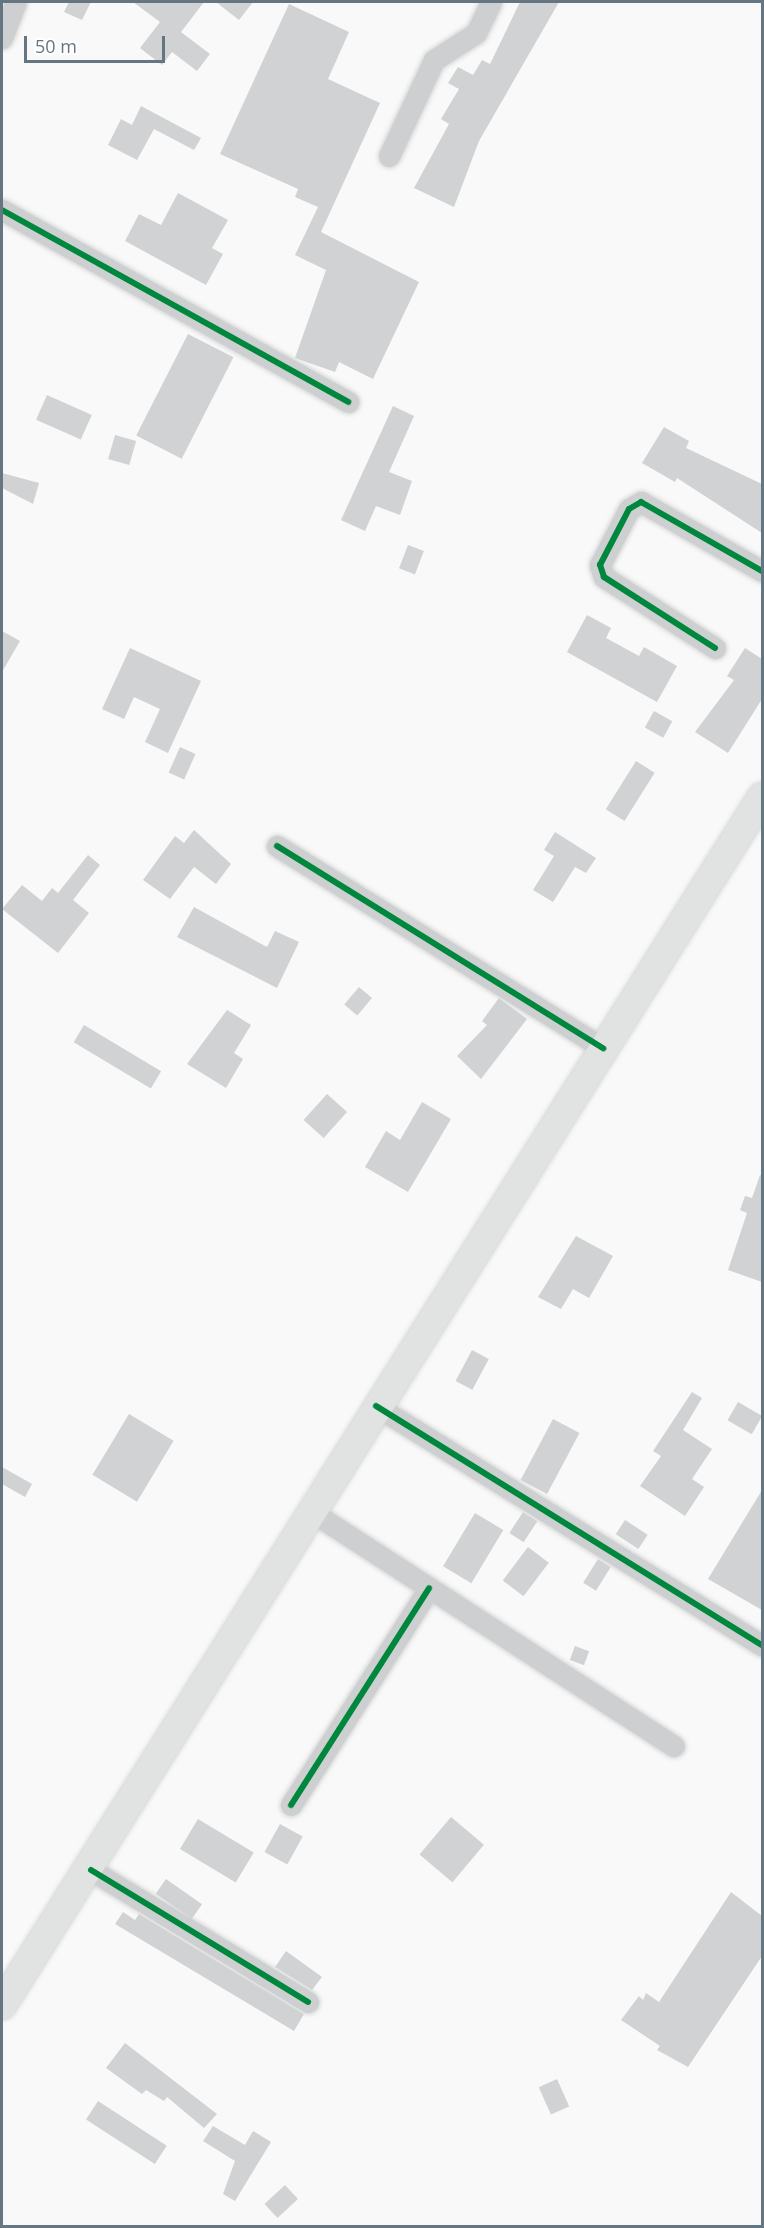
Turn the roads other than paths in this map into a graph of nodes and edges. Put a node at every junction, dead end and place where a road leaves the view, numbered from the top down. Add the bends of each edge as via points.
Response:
1 (16, 2) edge
2 (491, 2) edge
3 (2, 38) edge
4 (389, 156) dead end
5 (2, 210) edge
6 (348, 402) dead end
7 (762, 571) edge
8 (715, 648) dead end
9 (762, 797) edge
10 (277, 846) dead end
11 (603, 1048) junction
12 (376, 1406) junction
13 (312, 1512) junction
14 (429, 1588) junction
15 (762, 1645) edge
16 (674, 1746) dead end
17 (291, 1805) dead end
18 (91, 1870) junction
19 (308, 2002) dead end
20 (2, 2005) edge

1 - 3 street
2 - 4 street via 476,33 434,60
5 - 6 street
7 - 8 street via 641,502 630,509 600,564 604,577
9 - 11 main road
10 - 11 street
11 - 12 main road
12 - 13 main road
12 - 15 street
13 - 14 street
13 - 18 main road
14 - 16 street
14 - 17 street
18 - 19 street
18 - 20 main road

